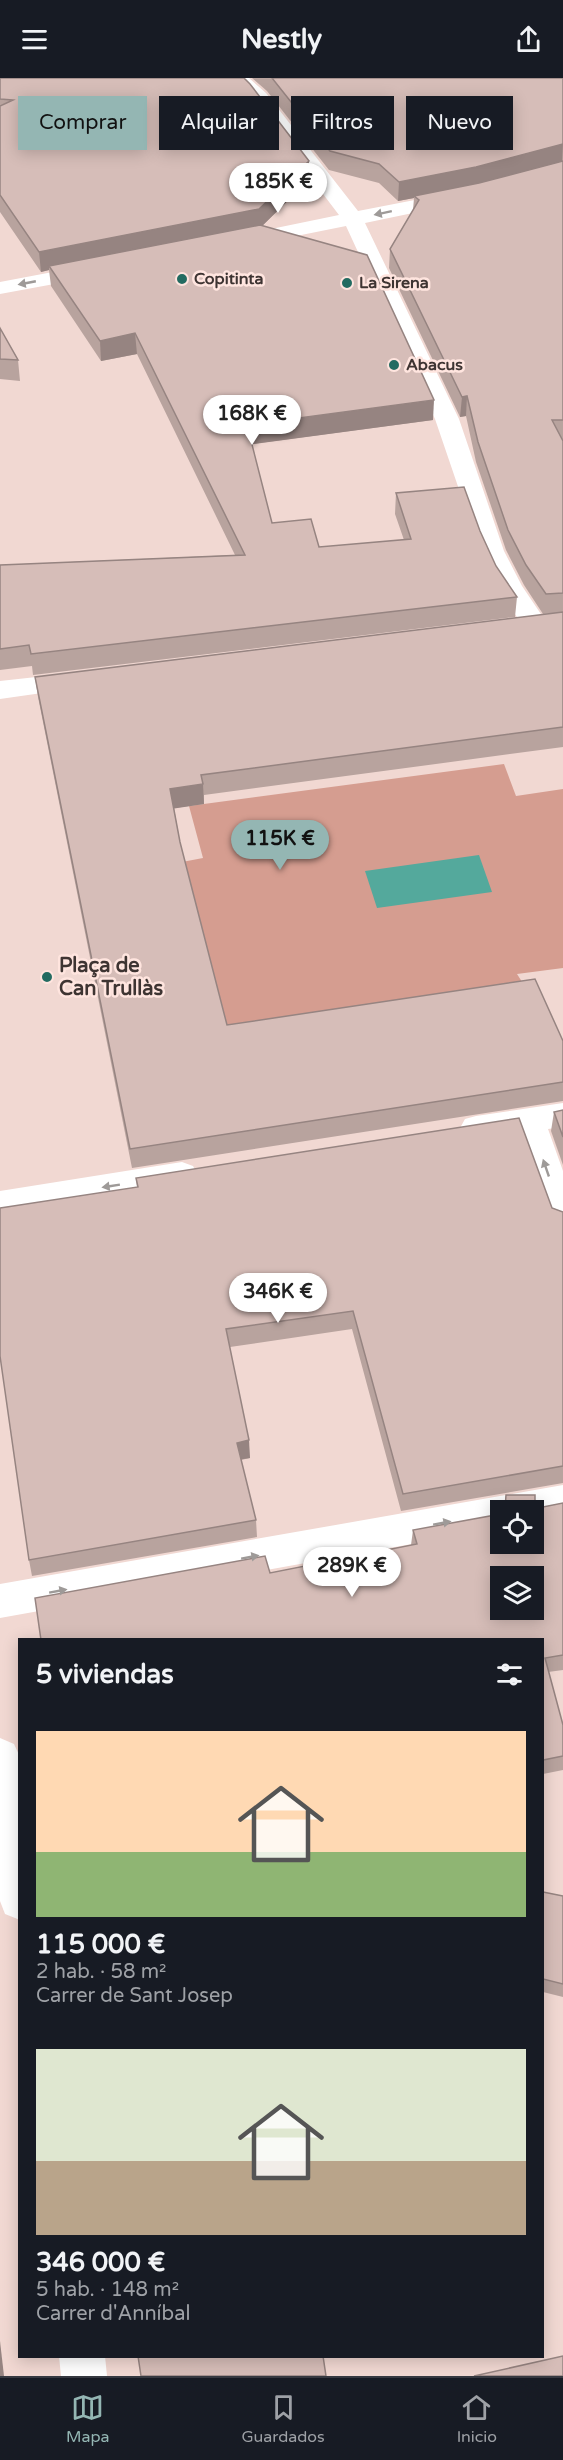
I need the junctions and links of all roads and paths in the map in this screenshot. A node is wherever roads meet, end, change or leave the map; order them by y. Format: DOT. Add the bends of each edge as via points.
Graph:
graph roads {
  1 [pos="238,78"];
  2 [pos="477,194"];
  3 [pos="353,219"];
  4 [pos="220,245"];
  5 [pos="116,266"];
  6 [pos="0,288"];
  7 [pos="432,328"];
  8 [pos="405,330"];
  9 [pos="563,622"];
  10 [pos="107,677"];
  11 [pos="0,690"];
  12 [pos="563,1115"];
  13 [pos="529,1119"];
  14 [pos="448,1132"];
  15 [pos="206,1171"];
  16 [pos="0,1204"];
  17 [pos="563,1217"];
  18 [pos="563,1501"];
  19 [pos="544,1504"];
  20 [pos="490,1514"];
  21 [pos="0,1601"];
  22 [pos="0,1756"];
  23 [pos="18,1886"];
  24 [pos="82,2358"];
  25 [pos="84,2376"];
  1 -- 3 [label="street" via="259,98"];
  2 -- 3 [label="street, one-way"];
  3 -- 4 [label="street"];
  3 -- 8 [label="street"];
  5 -- 6 [label="street, one-way"];
  7 -- 8 [label="street"];
  8 -- 9 [label="street" via="447,419 492,552 524,627"];
  10 -- 11 [label="street"];
  12 -- 13 [label="street"];
  13 -- 14 [label="street"];
  17 -- 13 [label="street, one-way"];
  15 -- 16 [label="street, one-way"];
  18 -- 19 [label="street"];
  21 -- 20 [label="street, one-way"];
  22 -- 23 [label="street"];
  24 -- 25 [label="street"];
}
